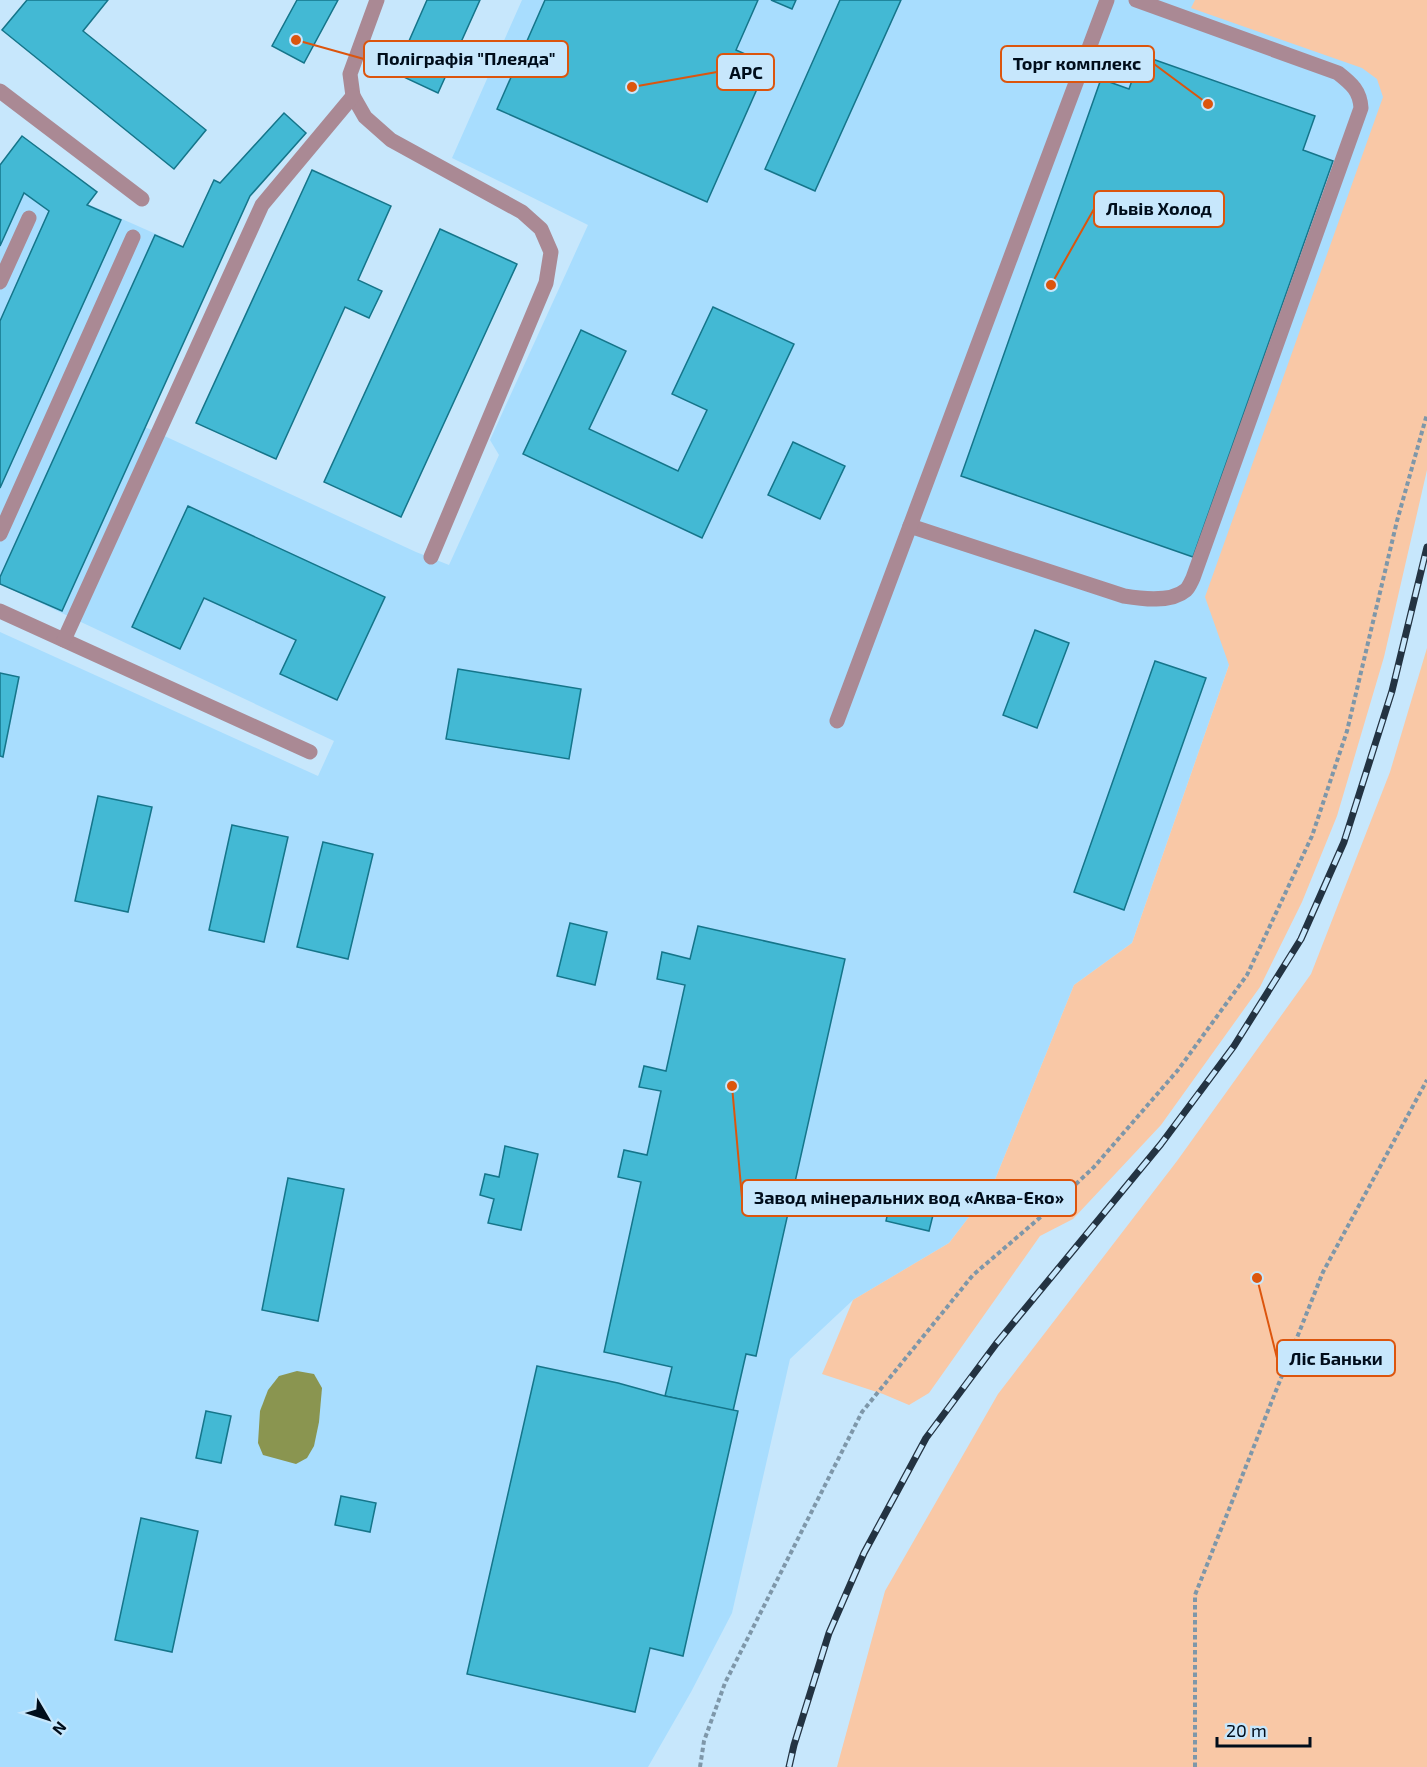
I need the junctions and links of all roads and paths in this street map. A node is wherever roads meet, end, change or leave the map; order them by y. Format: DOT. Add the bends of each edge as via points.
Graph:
graph roads {
  1 [pos="377,0"];
  2 [pos="1107,0"];
  3 [pos="1136,0"];
  4 [pos="0,91"];
  5 [pos="353,96"];
  6 [pos="142,199"];
  7 [pos="29,218"];
  8 [pos="133,237"];
  9 [pos="0,282"];
  10 [pos="1427,414"];
  11 [pos="910,526"];
  12 [pos="0,534"];
  13 [pos="430,557"];
  14 [pos="0,611"];
  15 [pos="63,640"];
  16 [pos="837,721"];
  17 [pos="310,752"];
  18 [pos="1427,1080"];
  19 [pos="700,1767"];
  20 [pos="1195,1767"];
  1 -- 5 [label="lane" via="350,74"];
  2 -- 11 [label="lane"];
  3 -- 11 [label="lane" via="1338,73 1360,95 1361,108 1193,578 1186,590 1175,596 1124,596"];
  4 -- 6 [label="lane"];
  5 -- 13 [label="lane" via="365,117 391,140 522,212 541,229 551,252 546,282"];
  5 -- 15 [label="lane" via="262,205"];
  7 -- 9 [label="lane"];
  8 -- 12 [label="lane"];
  10 -- 19 [label="path" via="1347,730 1312,836 1247,975 1178,1070 1094,1167 973,1275 862,1412 725,1683 704,1741"];
  11 -- 16 [label="lane"];
  14 -- 15 [label="lane"];
  15 -- 17 [label="lane"];
  18 -- 20 [label="path" via="1323,1272 1196,1595"];
}
